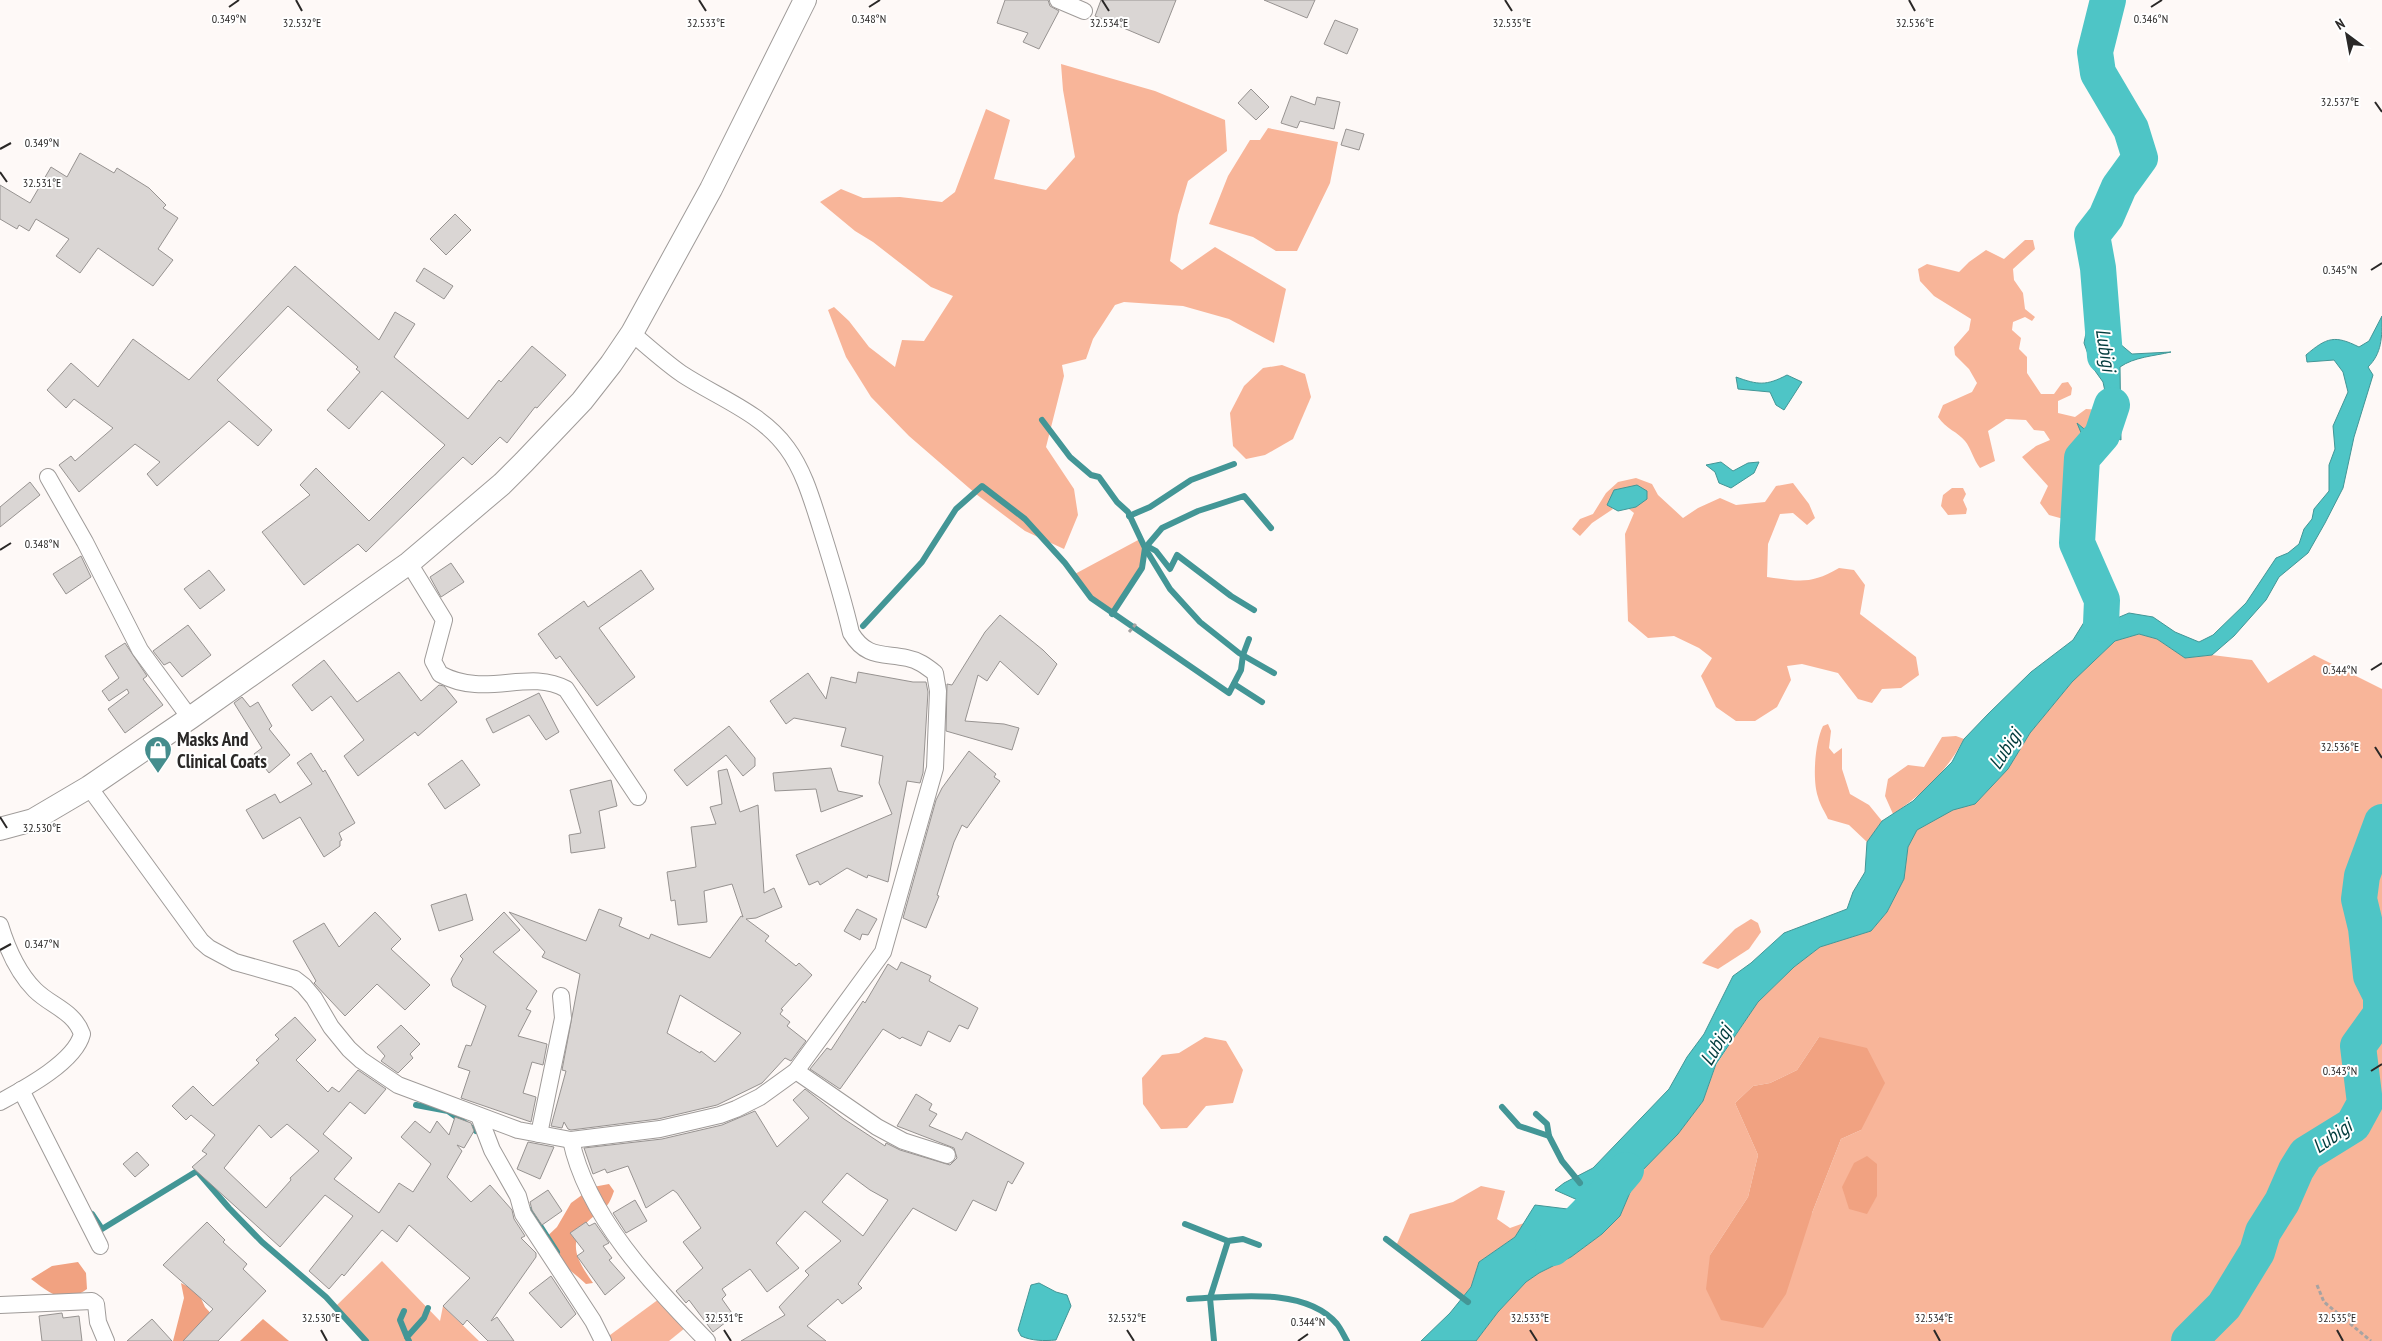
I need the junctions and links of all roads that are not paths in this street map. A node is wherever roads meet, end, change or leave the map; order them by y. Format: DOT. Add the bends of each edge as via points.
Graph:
graph roads {
  1 [pos="805,0"];
  2 [pos="1058,0"];
  3 [pos="1084,11"];
  4 [pos="632,334"];
  5 [pos="48,477"];
  6 [pos="409,563"];
  7 [pos="190,718"];
  8 [pos="89,787"];
  9 [pos="638,797"];
  10 [pos="0,829"];
  11 [pos="0,925"];
  12 [pos="561,996"];
  13 [pos="796,1071"];
  14 [pos="21,1090"];
  15 [pos="0,1102"];
  16 [pos="479,1116"];
  17 [pos="539,1134"];
  18 [pos="571,1140"];
  19 [pos="947,1155"];
  20 [pos="100,1246"];
  21 [pos="0,1306"];
  22 [pos="106,1341"];
  23 [pos="603,1341"];
  24 [pos="707,1341"];
  1 -- 4 [label="street" via="711,190"];
  2 -- 3 [label="street"];
  4 -- 6 [label="street" via="582,401 513,473"];
  4 -- 13 [label="street" via="682,374 746,412 786,447 801,471 812,500 851,634 857,644 878,654 908,658 935,672 938,690 935,768 883,952"];
  5 -- 7 [label="street" via="140,650"];
  6 -- 7 [label="street"];
  6 -- 9 [label="street" via="444,620 433,661 440,674 467,685 549,682 566,689"];
  7 -- 8 [label="street"];
  8 -- 10 [label="street" via="33,820"];
  8 -- 16 [label="street" via="209,948 235,962 295,980 314,998 335,1032 361,1060 398,1085"];
  11 -- 14 [label="street" via="24,978 75,1020 82,1034 72,1052"];
  12 -- 17 [label="street" via="563,1018"];
  13 -- 18 [label="street" via="760,1097 720,1115 639,1133"];
  13 -- 19 [label="street" via="877,1127 903,1141"];
  14 -- 15 [label="street"];
  14 -- 20 [label="street"];
  16 -- 17 [label="street"];
  16 -- 23 [label="street" via="492,1150 518,1196 523,1214"];
  17 -- 18 [label="street"];
  18 -- 24 [label="street" via="584,1183 607,1225 676,1309"];
  21 -- 22 [label="street" via="92,1302 96,1304 98,1322"];
}
